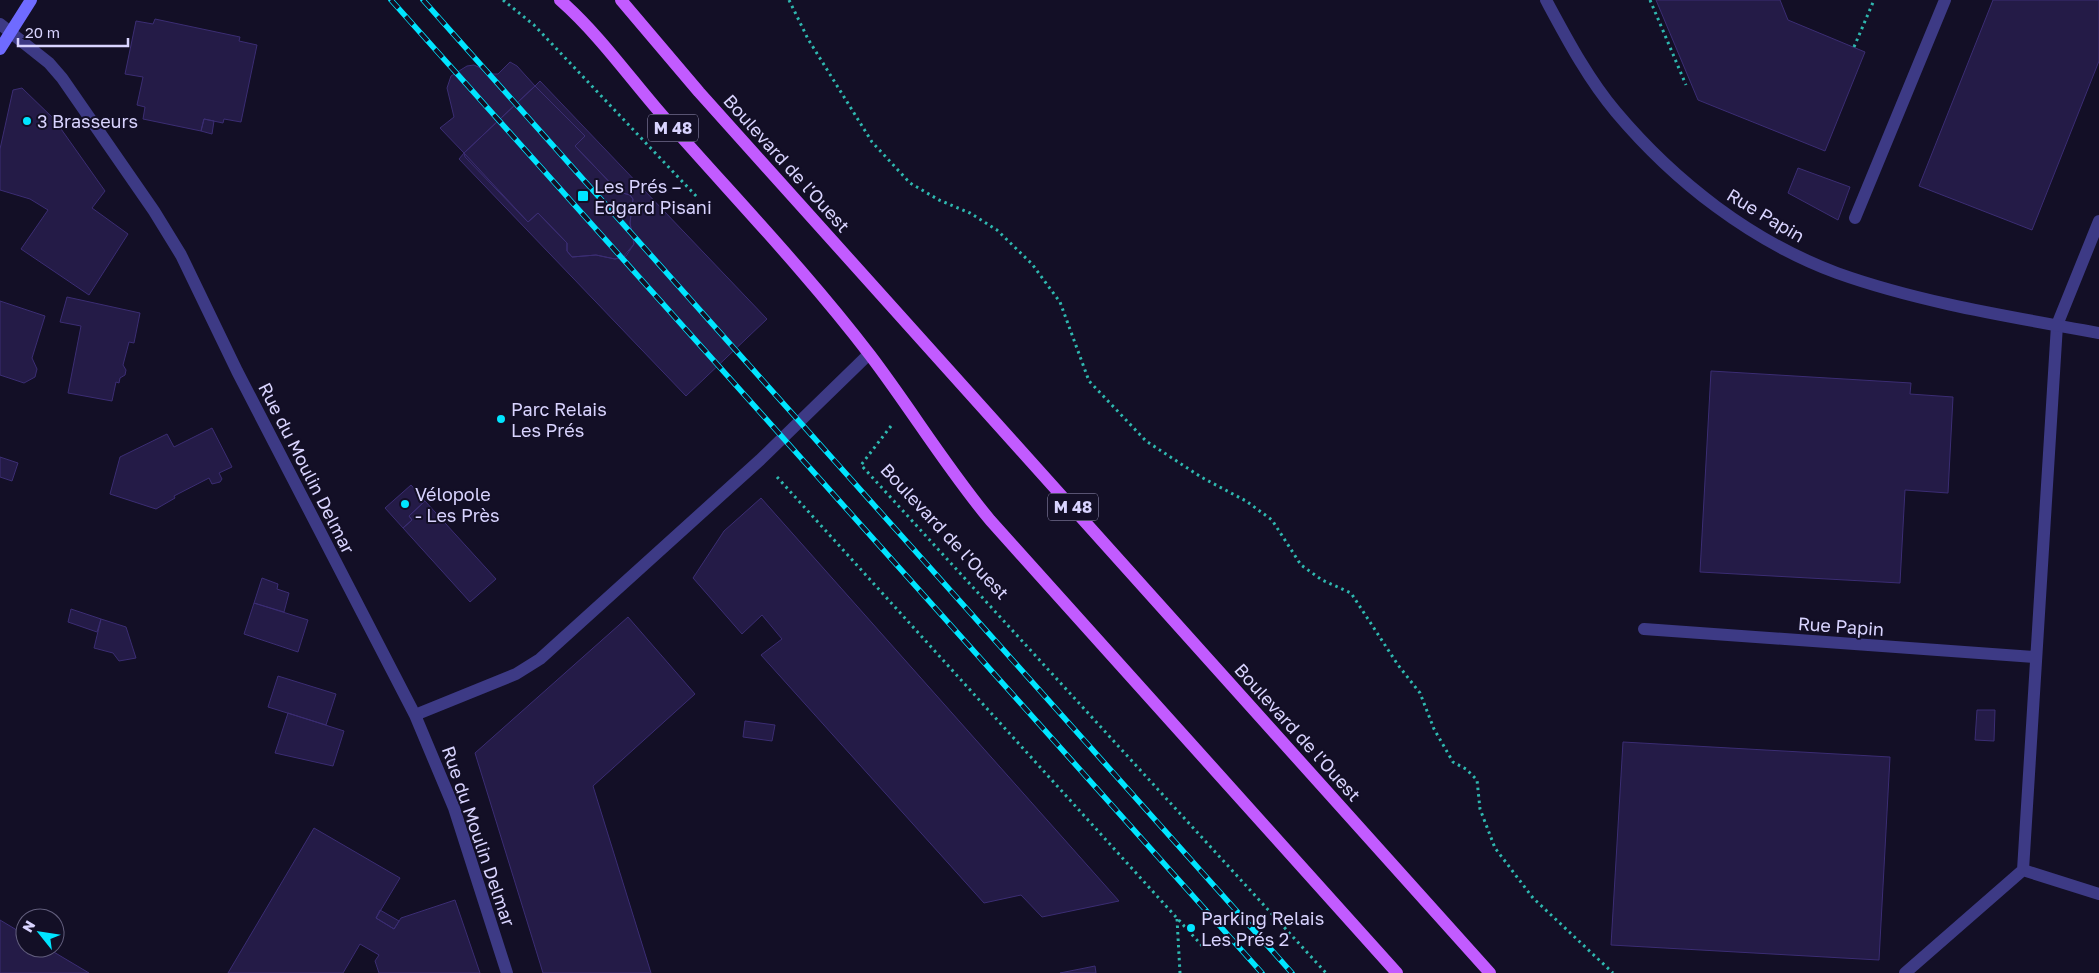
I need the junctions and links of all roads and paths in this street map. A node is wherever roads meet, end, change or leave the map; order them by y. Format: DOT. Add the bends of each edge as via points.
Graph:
graph roads {
  1 [pos="31,0"];
  2 [pos="503,0"];
  3 [pos="560,0"];
  4 [pos="621,0"];
  5 [pos="789,0"];
  6 [pos="1546,0"];
  7 [pos="1650,0"];
  8 [pos="1874,0"];
  9 [pos="1945,0"];
  10 [pos="4,28"];
  11 [pos="1854,47"];
  12 [pos="0,49"];
  13 [pos="1686,85"];
  14 [pos="698,198"];
  15 [pos="1855,218"];
  16 [pos="2099,221"];
  17 [pos="2057,325"];
  18 [pos="2099,333"];
  19 [pos="869,354"];
  20 [pos="886,418"];
  21 [pos="760,460"];
  22 [pos="1644,630"];
  23 [pos="2034,657"];
  24 [pos="415,715"];
  25 [pos="2023,870"];
  26 [pos="2099,894"];
  27 [pos="1177,918"];
  28 [pos="1204,949"];
  29 [pos="507,973"];
  30 [pos="1180,973"];
  31 [pos="1326,973"];
  32 [pos="1398,973"];
  33 [pos="1490,973"];
  34 [pos="1613,973"];
  35 [pos="1905,973"];
  1 -- 10 [label="street"];
  2 -- 14 [label="path" via="534,25"];
  3 -- 19 [label="main road, M 48" via="596,36"];
  4 -- 33 [label="main road, Boulevard de l'Ouest / M 48" via="699,92"];
  5 -- 34 [label="path" via="808,39 872,142 910,183 939,200 970,212 997,230 1032,264 1060,302 1089,381 1115,410 1146,441 1272,520 1302,565 1322,580 1351,593 1420,693 1434,729 1453,762 1477,780 1480,809 1495,848 1533,898"];
  6 -- 17 [label="street, Rue Papin" via="1615,112 1678,176 1750,230 1798,256 1880,286 1936,301"];
  7 -- 13 [label="path"];
  8 -- 11 [label="path"];
  9 -- 15 [label="street"];
  10 -- 12 [label="street"];
  10 -- 24 [label="street, Rue du Moulin Delmar" via="49,63 62,78 170,236"];
  16 -- 17 [label="street"];
  17 -- 18 [label="street, Rue Papin"];
  17 -- 23 [label="street"];
  19 -- 21 [label="street"];
  19 -- 32 [label="main road, M 48" via="984,513"];
  20 -- 31 [label="path, Boulevard de l'Ouest" via="892,425 861,465"];
  21 -- 24 [label="street" via="540,658 516,674"];
  21 -- 27 [label="path"];
  22 -- 23 [label="street, Rue Papin"];
  23 -- 25 [label="street"];
  24 -- 29 [label="street, Rue du Moulin Delmar" via="441,773"];
  25 -- 26 [label="street"];
  25 -- 35 [label="street"];
  27 -- 28 [label="path"];
  27 -- 30 [label="path"];
}
